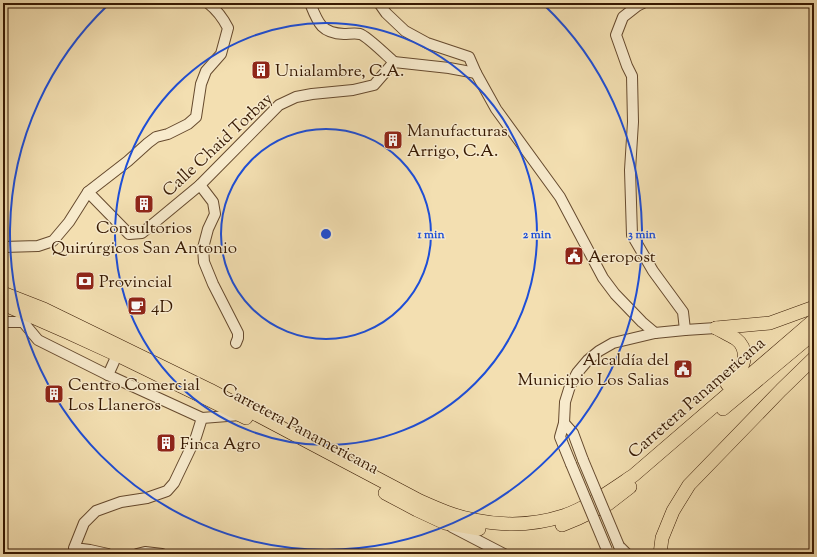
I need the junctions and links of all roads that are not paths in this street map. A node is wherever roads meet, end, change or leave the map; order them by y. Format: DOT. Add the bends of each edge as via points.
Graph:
graph roads {
  1 [pos="208,3"];
  2 [pos="310,3"];
  3 [pos="379,3"];
  4 [pos="643,3"];
  5 [pos="394,62"];
  6 [pos="476,73"];
  7 [pos="200,185"];
  8 [pos="88,192"];
  9 [pos="3,247"];
  10 [pos="3,293"];
  11 [pos="3,304"];
  12 [pos="814,307"];
  13 [pos="27,319"];
  14 [pos="814,320"];
  15 [pos="3,322"];
  16 [pos="716,328"];
  17 [pos="685,330"];
  18 [pos="655,333"];
  19 [pos="814,333"];
  20 [pos="236,343"];
  21 [pos="117,355"];
  22 [pos="814,358"];
  23 [pos="108,375"];
  24 [pos="240,415"];
  25 [pos="702,415"];
  26 [pos="202,418"];
  27 [pos="564,423"];
  28 [pos="445,523"];
  29 [pos="73,551"];
  30 [pos="608,552"];
  31 [pos="108,554"];
  32 [pos="138,554"];
  33 [pos="162,554"];
  34 [pos="504,554"];
  35 [pos="627,554"];
  36 [pos="660,554"];
  1 -- 8 [label="street" via="217,10 228,28 221,54 206,71 201,84 196,117 168,134 156,137"];
  2 -- 5 [label="street" via="317,20 324,28 333,33 360,34"];
  3 -- 6 [label="street" via="405,31 426,43 469,58"];
  4 -- 17 [label="street" via="623,17 616,35 632,76 632,235 652,271 683,312"];
  5 -- 6 [label="street"];
  5 -- 7 [label="street, Calle Chaid Torbay" via="374,85 296,97 279,105"];
  6 -- 18 [label="street" via="496,109 560,198 603,278 615,294"];
  7 -- 8 [label="street, Calle Chaid Torbay" via="142,233 129,234"];
  7 -- 20 [label="street" via="213,202 215,214 203,248 204,262 238,333"];
  8 -- 9 [label="street" via="70,222 54,241 38,246"];
  10 -- 25 [label="main road, Carretera Panamericana" via="44,309 210,390 420,501 445,512 474,520 522,524 563,516 606,494 634,475"];
  11 -- 13 [label="main road, Carretera Panamericana"];
  12 -- 16 [label="main road" via="770,323"];
  13 -- 15 [label="street"];
  13 -- 21 [label="main road, Carretera Panamericana"];
  13 -- 23 [label="street" via="38,340"];
  14 -- 25 [label="main road, Carretera Panamericana"];
  16 -- 17 [label="street"];
  16 -- 25 [label="main road" via="737,339 745,352 744,362 738,374 718,392"];
  17 -- 18 [label="street"];
  18 -- 27 [label="street" via="613,343 588,360 570,386 565,402"];
  19 -- 28 [label="main road, Carretera Panamericana" via="608,504 564,524 536,531 497,531"];
  21 -- 23 [label="street"];
  21 -- 24 [label="main road, Carretera Panamericana"];
  22 -- 36 [label="main road" via="689,485 673,511 662,538"];
  23 -- 26 [label="street"];
  24 -- 26 [label="street"];
  24 -- 28 [label="main road, Carretera Panamericana" via="416,510"];
  26 -- 29 [label="street" via="181,470 167,491 96,511 84,523"];
  27 -- 30 [label="street, bridge" via="560,437"];
  27 -- 35 [label="street, bridge" via="573,433 619,546"];
  28 -- 34 [label="street"];
  29 -- 31 [label="street" via="90,550"];
  32 -- 33 [label="street"];
}
